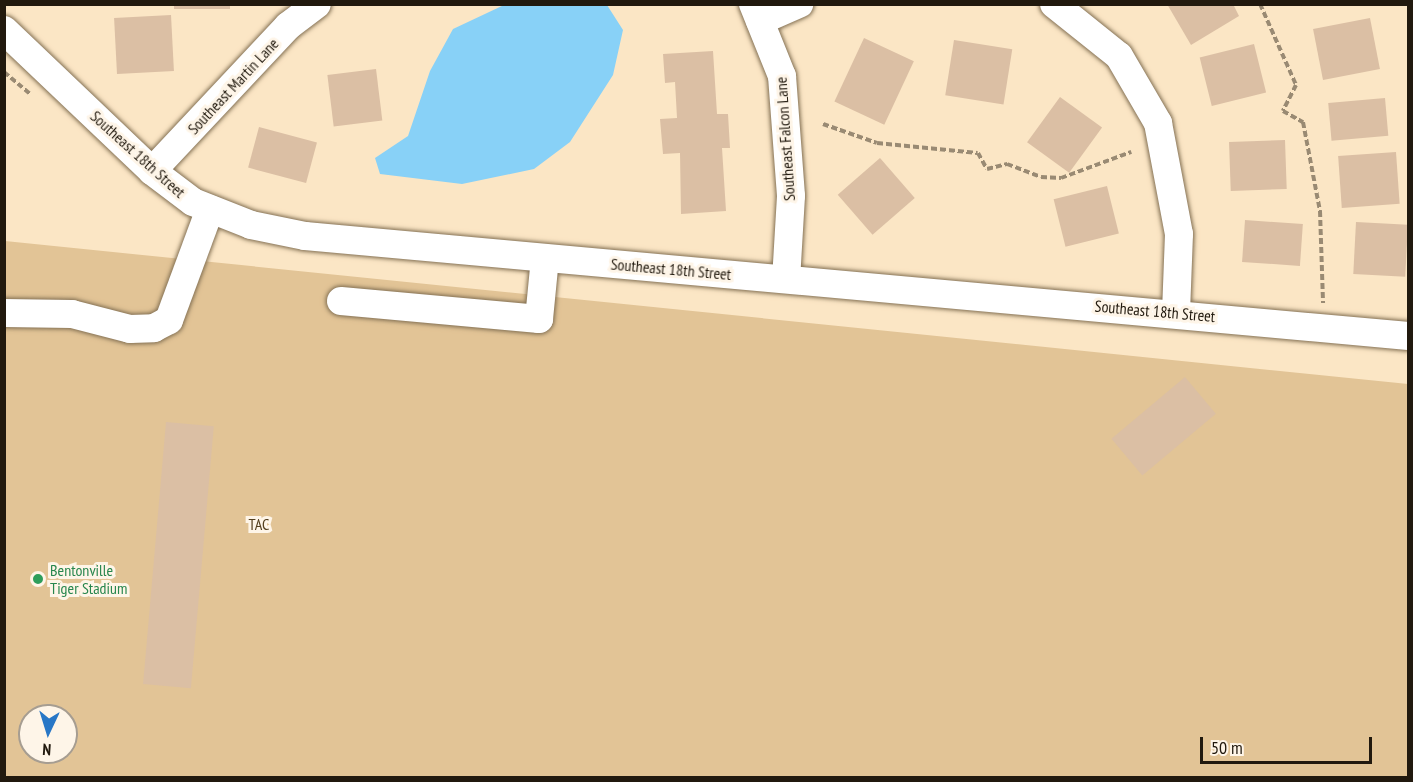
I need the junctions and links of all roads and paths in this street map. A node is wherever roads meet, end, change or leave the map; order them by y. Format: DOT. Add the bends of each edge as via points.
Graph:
graph roads {
  1 [pos="317,4"];
  2 [pos="799,4"];
  3 [pos="1054,4"];
  4 [pos="1260,4"];
  5 [pos="757,13"];
  6 [pos="4,30"];
  7 [pos="823,124"];
  8 [pos="1131,152"];
  9 [pos="152,171"];
  10 [pos="210,209"];
  11 [pos="545,258"];
  12 [pos="786,279"];
  13 [pos="341,302"];
  14 [pos="1323,304"];
  15 [pos="1176,313"];
  16 [pos="4,314"];
  17 [pos="1408,336"];
  1 -- 9 [label="street, Southeast Martin Lane" via="288,26"];
  2 -- 5 [label="street"];
  3 -- 15 [label="street" via="1119,56 1158,123 1179,234"];
  4 -- 14 [label="path" via="1296,85 1283,111 1303,122 1320,211"];
  5 -- 12 [label="street, Southeast Falcon Lane" via="782,76 790,196"];
  6 -- 9 [label="street, Southeast 18th Street"];
  7 -- 8 [label="path" via="878,143 978,153 987,169 1007,164 1041,177 1061,178"];
  9 -- 10 [label="street, Southeast 18th Street"];
  10 -- 11 [label="street, Southeast 18th Street" via="305,236"];
  10 -- 16 [label="street" via="169,320 154,328 130,329 72,314"];
  11 -- 12 [label="street, Southeast 18th Street"];
  11 -- 13 [label="street" via="539,319"];
  12 -- 15 [label="street, Southeast 18th Street"];
  15 -- 17 [label="street, Southeast 18th Street"];
}
